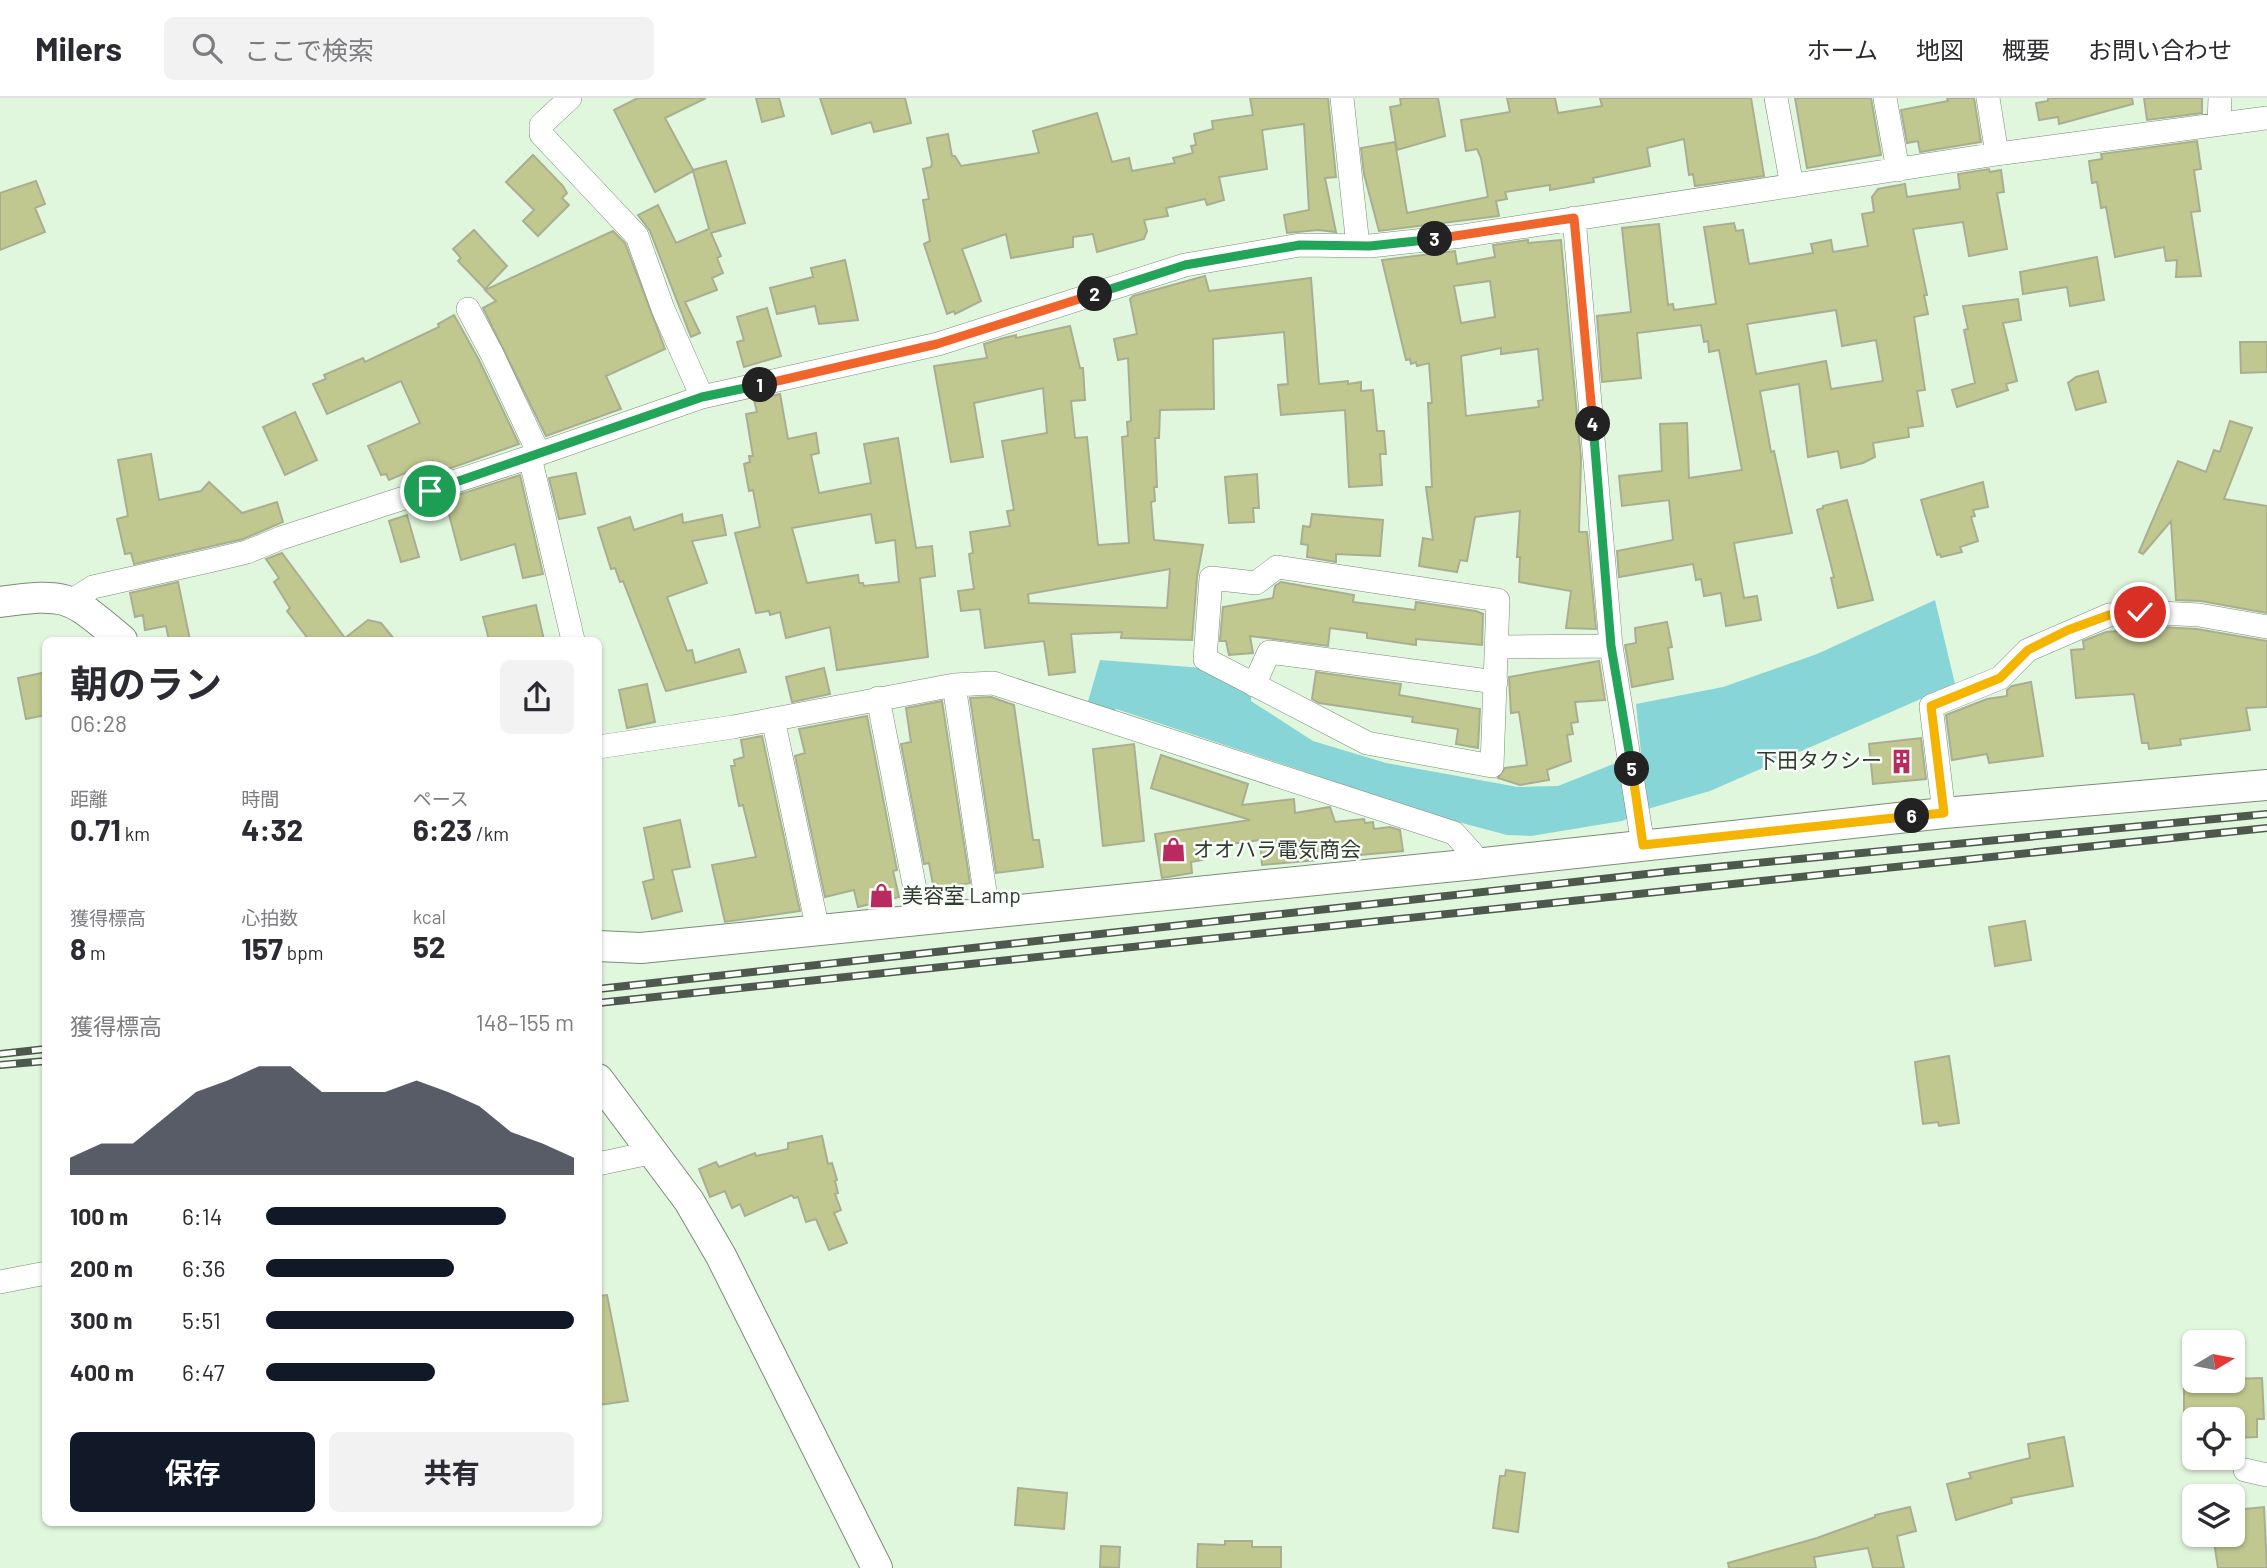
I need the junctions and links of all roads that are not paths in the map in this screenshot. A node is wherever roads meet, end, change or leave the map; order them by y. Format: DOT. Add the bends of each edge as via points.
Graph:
graph roads {
  1 [pos="570,98"];
  2 [pos="1342,98"];
  3 [pos="1776,98"];
  4 [pos="1885,98"];
  5 [pos="1988,98"];
  6 [pos="2220,98"];
  7 [pos="2267,118"];
  8 [pos="2219,124"];
  9 [pos="1997,155"];
  10 [pos="1898,170"];
  11 [pos="1792,186"];
  12 [pos="1574,218"];
  13 [pos="1358,246"];
  14 [pos="468,309"];
  15 [pos="702,397"];
  16 [pos="534,456"];
  17 [pos="71,601"];
  18 [pos="0,602"];
  19 [pos="2267,627"];
  20 [pos="118,637"];
  21 [pos="572,637"];
  22 [pos="1611,646"];
  23 [pos="1498,647"];
  24 [pos="1496,682"];
  25 [pos="954,685"];
  26 [pos="1254,685"];
  27 [pos="878,698"];
  28 [pos="773,719"];
  29 [pos="602,746"];
  30 [pos="2267,785"];
  31 [pos="1944,813"];
  32 [pos="1643,845"];
  33 [pos="1475,864"];
  34 [pos="988,912"];
  35 [pos="921,920"];
  36 [pos="818,930"];
  37 [pos="602,946"];
  38 [pos="641,948"];
  39 [pos="602,961"];
  40 [pos="602,1084"];
  41 [pos="654,1152"];
  42 [pos="602,1163"];
  43 [pos="42,1274"];
  44 [pos="0,1282"];
  45 [pos="877,1568"];
  1 -- 15 [label="street" via="541,125 541,134 637,236"];
  2 -- 13 [label="street"];
  3 -- 11 [label="street"];
  4 -- 10 [label="street"];
  5 -- 9 [label="street"];
  6 -- 8 [label="street"];
  7 -- 8 [label="street"];
  8 -- 9 [label="street"];
  9 -- 10 [label="street"];
  10 -- 11 [label="street"];
  11 -- 12 [label="street"];
  12 -- 13 [label="street"];
  12 -- 22 [label="street"];
  13 -- 15 [label="street" via="1300,245 1185,265 937,344"];
  14 -- 16 [label="street"];
  15 -- 16 [label="street"];
  16 -- 17 [label="street" via="247,552 93,587"];
  16 -- 21 [label="street"];
  17 -- 18 [label="street" via="49,597"];
  17 -- 20 [label="street"];
  19 -- 31 [label="street" via="2199,615 2109,615 2028,650 2000,678 1931,706"];
  22 -- 23 [label="street"];
  22 -- 32 [label="street"];
  23 -- 24 [label="street"];
  23 -- 26 [label="street" via="1498,600 1277,567 1256,583 1211,578 1205,659"];
  24 -- 26 [label="street" via="1269,652"];
  24 -- 26 [label="street" via="1492,766 1367,743"];
  25 -- 27 [label="street"];
  25 -- 33 [label="street" via="993,683 1454,833 1472,853"];
  25 -- 34 [label="street"];
  27 -- 28 [label="street"];
  27 -- 35 [label="street"];
  28 -- 29 [label="street"];
  28 -- 36 [label="street"];
  30 -- 31 [label="street"];
  31 -- 32 [label="street"];
  32 -- 33 [label="street"];
  33 -- 34 [label="street"];
  34 -- 35 [label="street"];
  35 -- 36 [label="street"];
  36 -- 38 [label="street"];
  37 -- 38 [label="street"];
  38 -- 39 [label="street"];
  40 -- 41 [label="street"];
  41 -- 42 [label="street"];
  41 -- 45 [label="street" via="721,1256"];
  43 -- 44 [label="street"];
}
